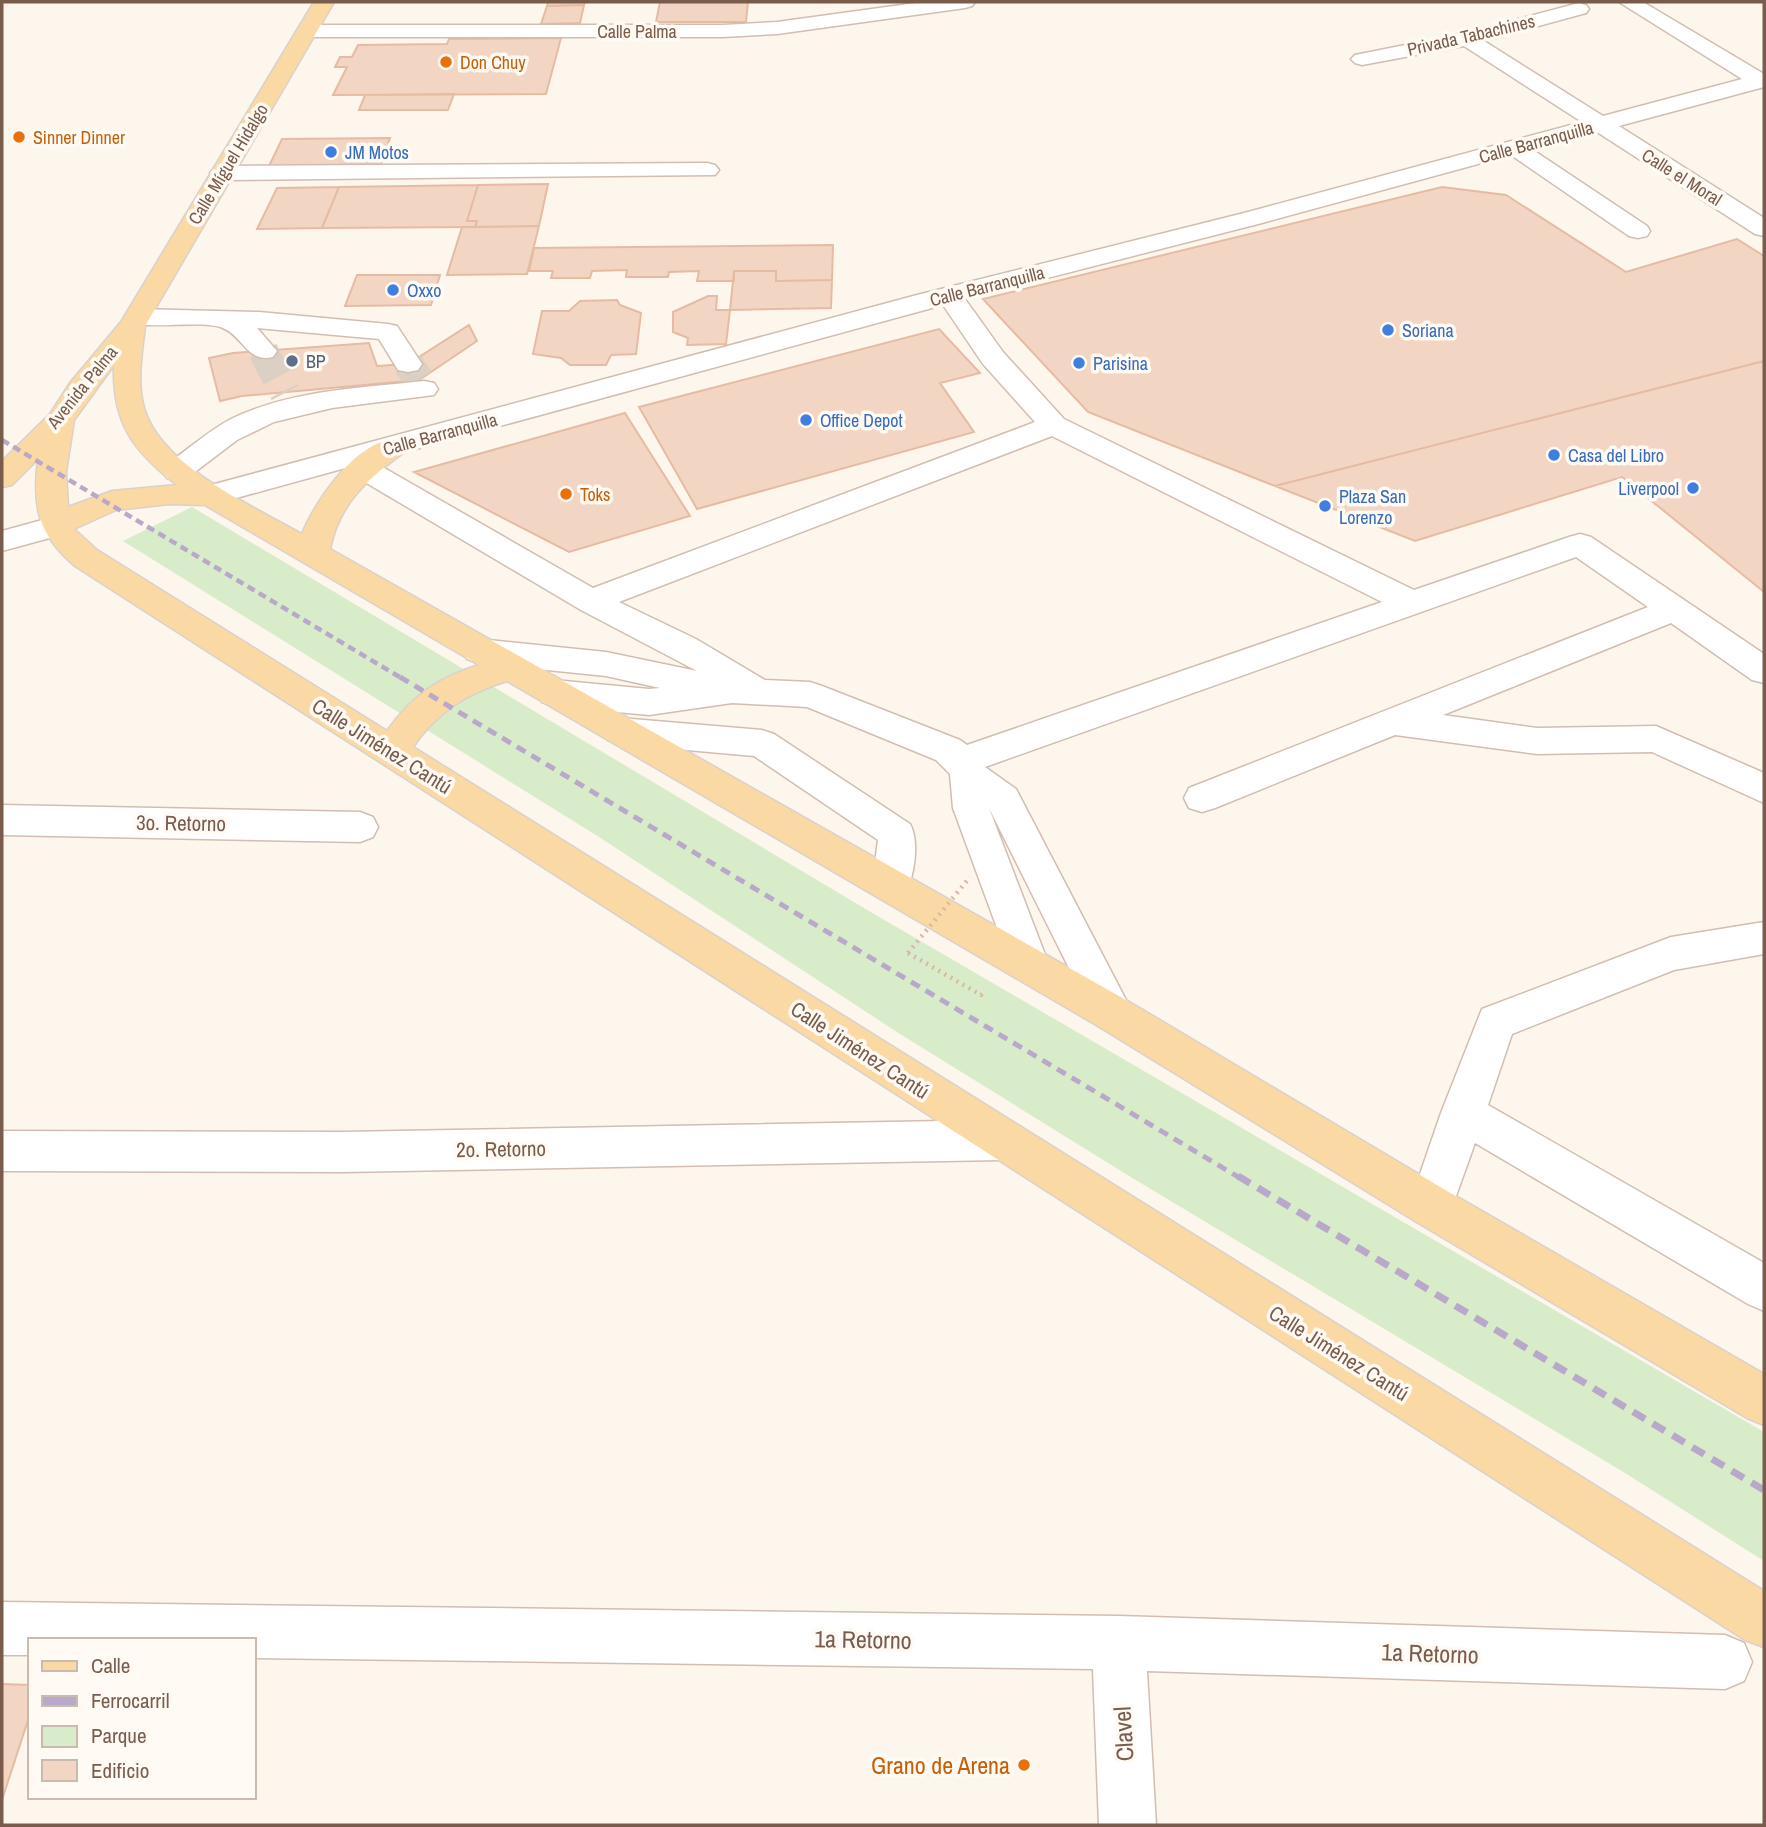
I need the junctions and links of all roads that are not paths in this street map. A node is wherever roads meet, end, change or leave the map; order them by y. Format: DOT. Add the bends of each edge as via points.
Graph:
graph roads {
  1 [pos="324,2"];
  2 [pos="965,2"];
  3 [pos="1629,2"];
  4 [pos="1579,9"];
  5 [pos="415,11"];
  6 [pos="307,31"];
  7 [pos="337,31"];
  8 [pos="1467,39"];
  9 [pos="1362,59"];
  10 [pos="1757,87"];
  11 [pos="1600,125"];
  12 [pos="1515,148"];
  13 [pos="707,170"];
  14 [pos="222,173"];
  15 [pos="1764,229"];
  16 [pos="1638,231"];
  17 [pos="938,298"];
  18 [pos="225,318"];
  19 [pos="135,322"];
  20 [pos="263,351"];
  21 [pos="417,378"];
  22 [pos="60,420"];
  23 [pos="1054,425"];
  24 [pos="449,432"];
  25 [pos="393,447"];
  26 [pos="363,468"];
  27 [pos="177,471"];
  28 [pos="2,478"];
  29 [pos="211,495"];
  30 [pos="57,526"];
  31 [pos="2,541"];
  32 [pos="313,554"];
  33 [pos="592,602"];
  34 [pos="1412,603"];
  35 [pos="1675,610"];
  36 [pos="494,659"];
  37 [pos="1764,671"];
  38 [pos="745,690"];
  39 [pos="554,693"];
  40 [pos="1392,722"];
  41 [pos="620,731"];
  42 [pos="392,751"];
  43 [pos="965,768"];
  44 [pos="1764,789"];
  45 [pos="1202,798"];
  46 [pos="2,820"];
  47 [pos="360,827"];
  48 [pos="891,886"];
  49 [pos="1764,938"];
  50 [pos="1029,965"];
  51 [pos="1112,1013"];
  52 [pos="1462,1113"];
  53 [pos="1001,1140"];
  54 [pos="2,1151"];
  55 [pos="1431,1206"];
  56 [pos="1764,1288"];
  57 [pos="1764,1401"];
  58 [pos="1764,1621"];
  59 [pos="2,1628"];
  60 [pos="1119,1643"];
  61 [pos="1725,1662"];
  62 [pos="1127,1825"];
  1 -- 6 [label="main road, Calle Míguel Hidalgo"];
  2 -- 7 [label="street, Calle Palma" via="750,30"];
  3 -- 10 [label="street"];
  4 -- 8 [label="street, Privada Tabachines"];
  5 -- 7 [label="street" via="361,14 347,18"];
  6 -- 7 [label="street, Calle Palma"];
  6 -- 14 [label="main road, Calle Míguel Hidalgo"];
  8 -- 9 [label="street, Privada Tabachines"];
  8 -- 11 [label="street, Calle el Moral"];
  10 -- 11 [label="street, Calle Barranquilla"];
  11 -- 12 [label="street, Calle Barranquilla"];
  11 -- 15 [label="street, Calle el Moral"];
  12 -- 16 [label="street"];
  12 -- 17 [label="street, Calle Barranquilla"];
  13 -- 14 [label="street"];
  14 -- 19 [label="main road, Calle Míguel Hidalgo"];
  17 -- 23 [label="street" via="938,321 993,358"];
  17 -- 24 [label="street, Calle Barranquilla"];
  18 -- 19 [label="street"];
  18 -- 20 [label="street" via="245,330"];
  18 -- 21 [label="street" via="388,332"];
  19 -- 22 [label="main road, Avenida Palma"];
  19 -- 27 [label="main road" via="126,402 153,452"];
  21 -- 24 [label="street"];
  21 -- 27 [label="street" via="337,399 287,401 242,424"];
  22 -- 28 [label="main road, Avenida Palma"];
  22 -- 30 [label="main road" via="49,468"];
  23 -- 33 [label="street"];
  23 -- 34 [label="street"];
  24 -- 25 [label="street, Calle Barranquilla"];
  25 -- 26 [label="main road"];
  25 -- 29 [label="street, Calle Barranquilla"];
  26 -- 32 [label="main road" via="325,513"];
  26 -- 33 [label="street"];
  27 -- 29 [label="main road"];
  29 -- 30 [label="main road" via="123,497 89,508"];
  29 -- 32 [label="main road"];
  30 -- 31 [label="street"];
  30 -- 42 [label="main road, Calle Jiménez Cantú" via="86,558"];
  32 -- 36 [label="main road"];
  33 -- 38 [label="street" via="684,646"];
  34 -- 35 [label="street" via="1580,544"];
  34 -- 43 [label="street"];
  35 -- 37 [label="street"];
  35 -- 40 [label="street"];
  36 -- 38 [label="street" via="606,664"];
  36 -- 39 [label="main road"];
  36 -- 42 [label="main road" via="470,681 435,698 414,718"];
  38 -- 39 [label="street" via="649,702"];
  38 -- 43 [label="street" via="810,695 948,750"];
  39 -- 41 [label="main road"];
  40 -- 44 [label="street" via="1536,741 1656,738"];
  40 -- 45 [label="street"];
  41 -- 48 [label="main road"];
  41 -- 48 [label="street" via="762,743 897,834"];
  42 -- 53 [label="main road, Calle Jiménez Cantú"];
  43 -- 50 [label="street" via="971,808"];
  43 -- 51 [label="street" via="1003,799"];
  46 -- 47 [label="street, 3o. Retorno"];
  48 -- 50 [label="main road"];
  49 -- 52 [label="street" via="1671,954 1496,1022"];
  50 -- 51 [label="main road"];
  51 -- 55 [label="main road"];
  52 -- 55 [label="street"];
  52 -- 56 [label="street"];
  53 -- 54 [label="street, 2o. Retorno" via="290,1152"];
  53 -- 58 [label="main road, Calle Jiménez Cantú"];
  55 -- 57 [label="main road"];
  59 -- 60 [label="street, 1a Retorno"];
  60 -- 61 [label="street, 1a Retorno"];
  60 -- 62 [label="street, Clavel"];
}
